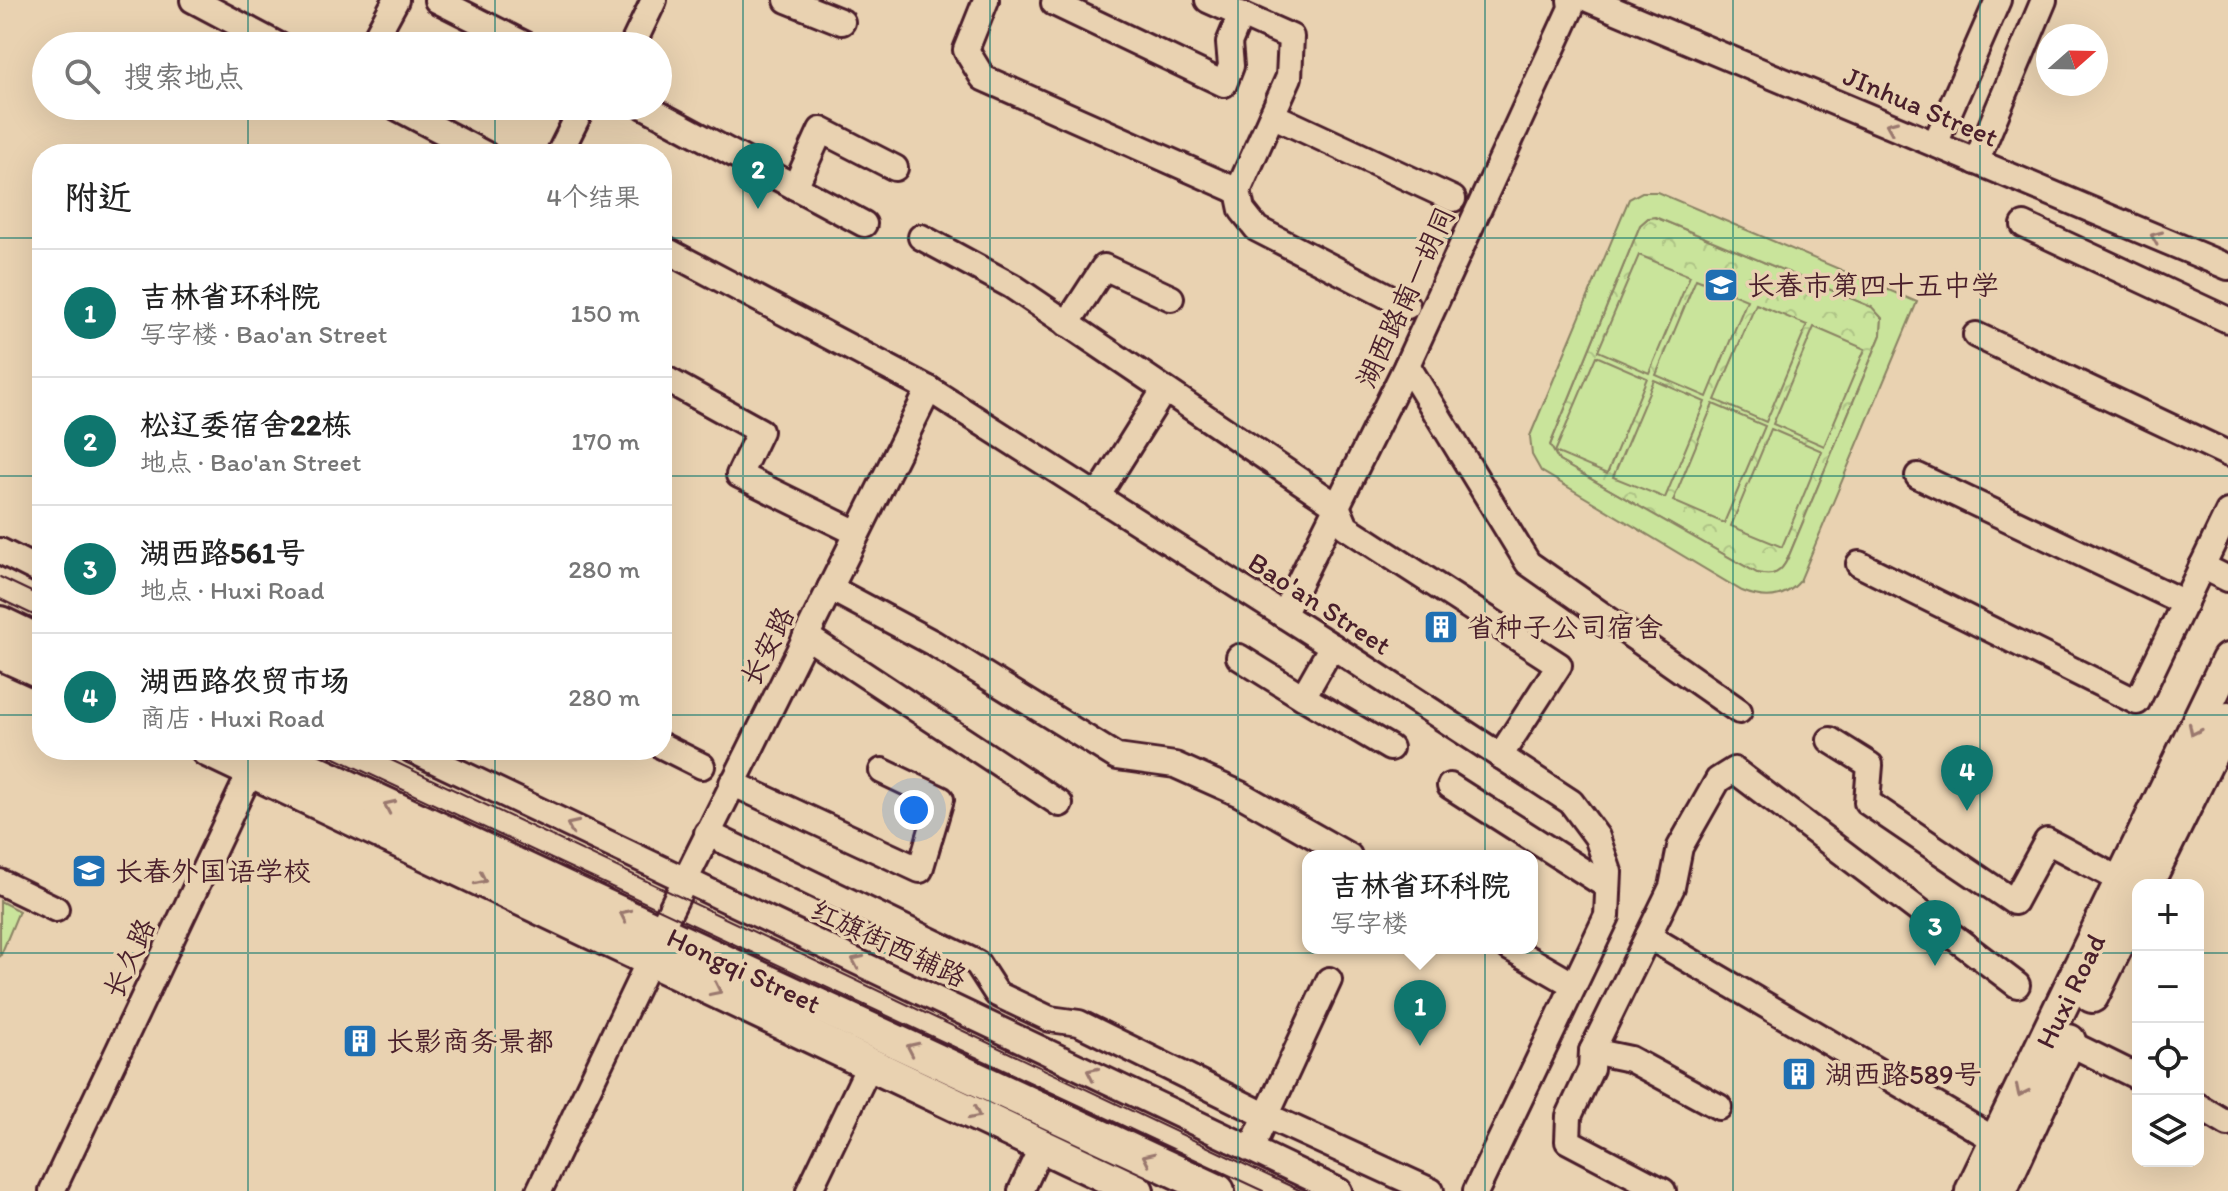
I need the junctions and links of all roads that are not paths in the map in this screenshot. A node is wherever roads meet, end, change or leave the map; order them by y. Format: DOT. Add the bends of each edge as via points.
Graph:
graph roads {
  1 [pos="396,0"];
  2 [pos="437,0"];
  3 [pos="654,0"];
  4 [pos="787,0"];
  5 [pos="986,0"];
  6 [pos="1056,0"];
  7 [pos="1208,0"];
  8 [pos="1570,0"];
  9 [pos="1590,0"];
  10 [pos="1998,0"];
  11 [pos="2044,0"];
  12 [pos="203,2"];
  13 [pos="1241,14"];
  14 [pos="842,22"];
  15 [pos="256,32"];
  16 [pos="379,32"];
  17 [pos="500,32"];
  18 [pos="639,32"];
  19 [pos="1272,115"];
  20 [pos="421,120"];
  21 [pos="576,120"];
  22 [pos="670,120"];
  23 [pos="466,144"];
  24 [pos="564,144"];
  25 [pos="1935,144"];
  26 [pos="1976,162"];
  27 [pos="895,168"];
  28 [pos="795,187"];
  29 [pos="1238,191"];
  30 [pos="1453,199"];
  31 [pos="864,224"];
  32 [pos="2024,225"];
  33 [pos="921,237"];
  34 [pos="672,253"];
  35 [pos="2228,267"];
  36 [pos="1171,298"];
  37 [pos="1407,306"];
  38 [pos="2228,320"];
  39 [pos="1067,324"];
  40 [pos="1976,335"];
  41 [pos="1407,365"];
  42 [pos="672,383"];
  43 [pos="929,389"];
  44 [pos="1164,390"];
  45 [pos="2228,454"];
  46 [pos="1918,476"];
  47 [pos="1097,497"];
  48 [pos="1337,506"];
  49 [pos="2228,512"];
  50 [pos="857,533"];
  51 [pos="0,551"];
  52 [pos="1859,564"];
  53 [pos="2202,566"];
  54 [pos="32,567"];
  55 [pos="2228,579"];
  56 [pos="830,588"];
  57 [pos="2185,603"];
  58 [pos="1283,615"];
  59 [pos="0,623"];
  60 [pos="806,636"];
  61 [pos="32,638"];
  62 [pos="1332,646"];
  63 [pos="0,653"];
  64 [pos="1239,657"];
  65 [pos="2228,660"];
  66 [pos="32,667"];
  67 [pos="1303,697"];
  68 [pos="1739,711"];
  69 [pos="2228,719"];
  70 [pos="1830,740"];
  71 [pos="1390,748"];
  72 [pos="672,751"];
  73 [pos="1500,756"];
  74 [pos="259,760"];
  75 [pos="266,760"];
  76 [pos="433,760"];
  77 [pos="702,766"];
  78 [pos="882,771"];
  79 [pos="732,783"];
  80 [pos="1450,786"];
  81 [pos="1060,804"];
  82 [pos="707,833"];
  83 [pos="1338,850"];
  84 [pos="684,879"];
  85 [pos="2140,879"];
  86 [pos="2141,879"];
  87 [pos="0,882"];
  88 [pos="1608,887"];
  89 [pos="2132,887"];
  90 [pos="2132,896"];
  91 [pos="2132,898"];
  92 [pos="56,909"];
  93 [pos="1648,936"];
  94 [pos="655,945"];
  95 [pos="1520,954"];
  96 [pos="1329,980"];
  97 [pos="1574,985"];
  98 [pos="2017,985"];
  99 [pos="2069,1043"];
  100 [pos="1592,1051"];
  101 [pos="870,1064"];
  102 [pos="2132,1074"];
  103 [pos="1719,1107"];
  104 [pos="2204,1110"];
  105 [pos="1267,1116"];
  106 [pos="2228,1124"];
  107 [pos="1997,1141"];
  108 [pos="1042,1146"];
  109 [pos="1251,1149"];
  110 [pos="56,1190"];
  111 [pos="539,1191"];
  112 [pos="809,1191"];
  113 [pos="1021,1191"];
  114 [pos="1137,1191"];
  115 [pos="1218,1191"];
  116 [pos="1339,1191"];
  117 [pos="1431,1191"];
  118 [pos="1476,1191"];
  119 [pos="1663,1191"];
  120 [pos="1972,1191"];
  121 [pos="2000,1191"];
  1 -- 16 [label="street"];
  2 -- 17 [label="street"];
  3 -- 18 [label="street"];
  4 -- 14 [label="street"];
  5 -- 29 [label="street" via="966,50 983,78"];
  6 -- 13 [label="street" via="1224,84 1231,66 1229,43"];
  7 -- 13 [label="street"];
  8 -- 41 [label="street, 湖西路南一胡同" via="1571,8"];
  25 -- 9 [label="street, JInhua Street, one-way"];
  10 -- 25 [label="street"];
  11 -- 26 [label="street"];
  12 -- 15 [label="street"];
  13 -- 19 [label="street" via="1291,37 1289,77"];
  19 -- 29 [label="street"];
  19 -- 30 [label="street"];
  20 -- 23 [label="street"];
  21 -- 24 [label="street"];
  22 -- 28 [label="street"];
  25 -- 26 [label="street, JInhua Street"];
  35 -- 26 [label="street, JInhua Street, one-way"];
  27 -- 28 [label="street" via="821,130"];
  28 -- 31 [label="street"];
  29 -- 37 [label="street" via="1242,210 1257,229"];
  32 -- 38 [label="street"];
  33 -- 39 [label="street" via="1012,286"];
  34 -- 43 [label="street, Bao'an Street"];
  36 -- 39 [label="street" via="1104,267"];
  39 -- 44 [label="street"];
  40 -- 45 [label="street"];
  41 -- 48 [label="street, 湖西路南一胡同"];
  41 -- 68 [label="street" via="1528,563"];
  42 -- 50 [label="street" via="760,431 739,475"];
  43 -- 47 [label="street, Bao'an Street"];
  43 -- 50 [label="street, 长安路"];
  44 -- 47 [label="street"];
  44 -- 48 [label="street"];
  46 -- 57 [label="street"];
  47 -- 58 [label="street, Bao'an Street"];
  48 -- 58 [label="street, 湖西路南一胡同"];
  48 -- 73 [label="street" via="1346,527 1559,665"];
  49 -- 53 [label="street"];
  50 -- 56 [label="street, 长安路"];
  51 -- 54 [label="street"];
  52 -- 57 [label="street" via="2137,702"];
  53 -- 55 [label="street"];
  53 -- 57 [label="street"];
  56 -- 60 [label="street, 长安路"];
  56 -- 83 [label="street" via="933,643 1117,757 1175,765 1240,794"];
  58 -- 62 [label="street, Bao'an Street"];
  59 -- 61 [label="main road"];
  60 -- 79 [label="street, 长安路"];
  60 -- 81 [label="street"];
  62 -- 67 [label="street"];
  62 -- 73 [label="street, Bao'an Street"];
  63 -- 66 [label="main road"];
  64 -- 67 [label="street"];
  65 -- 85 [label="main road, Huxi Road, one-way"];
  67 -- 71 [label="street"];
  69 -- 86 [label="main road, Huxi Road"];
  70 -- 89 [label="street" via="1870,765 1867,802 2014,902 2047,841"];
  72 -- 77 [label="street"];
  73 -- 88 [label="street, Bao'an Street" via="1571,802 1597,837 1609,872"];
  74 -- 110 [label="street, 长久路"];
  75 -- 94 [label="main road, Hongqi Street"];
  84 -- 76 [label="street, 红旗街西辅路, one-way"];
  78 -- 79 [label="street" via="941,799 920,870"];
  79 -- 82 [label="street, 长安路"];
  80 -- 88 [label="street"];
  82 -- 84 [label="street, 长安路"];
  82 -- 105 [label="street" via="977,963 997,994 1050,1019 1079,1023"];
  84 -- 94 [label="street, 长安路"];
  109 -- 84 [label="street, 红旗街西辅路, one-way"];
  87 -- 92 [label="street"];
  88 -- 97 [label="street, Bao'an Street" via="1607,916"];
  90 -- 107 [label="main road, Huxi Road, one-way"];
  91 -- 99 [label="main road, Huxi Road"];
  93 -- 98 [label="street" via="1672,887 1680,847 1718,780 1734,770"];
  93 -- 100 [label="street"];
  93 -- 107 [label="street"];
  94 -- 101 [label="main road, Hongqi Street, one-way"];
  94 -- 111 [label="street, 长安路"];
  115 -- 94 [label="main road, Hongqi Street, one-way"];
  95 -- 97 [label="street"];
  96 -- 105 [label="street"];
  97 -- 118 [label="street, Bao'an Street"];
  99 -- 102 [label="street"];
  99 -- 121 [label="main road, Huxi Road"];
  100 -- 103 [label="street" via="1630,1059"];
  100 -- 119 [label="street" via="1591,1069 1569,1116 1568,1141"];
  101 -- 108 [label="main road, Hongqi Street, one-way"];
  101 -- 112 [label="street"];
  104 -- 106 [label="street"];
  105 -- 109 [label="street"];
  105 -- 117 [label="street"];
  107 -- 120 [label="main road, Huxi Road"];
  108 -- 113 [label="street"];
  108 -- 114 [label="main road, Hongqi Street"];
  109 -- 116 [label="street, 红旗街西辅路"];
}
